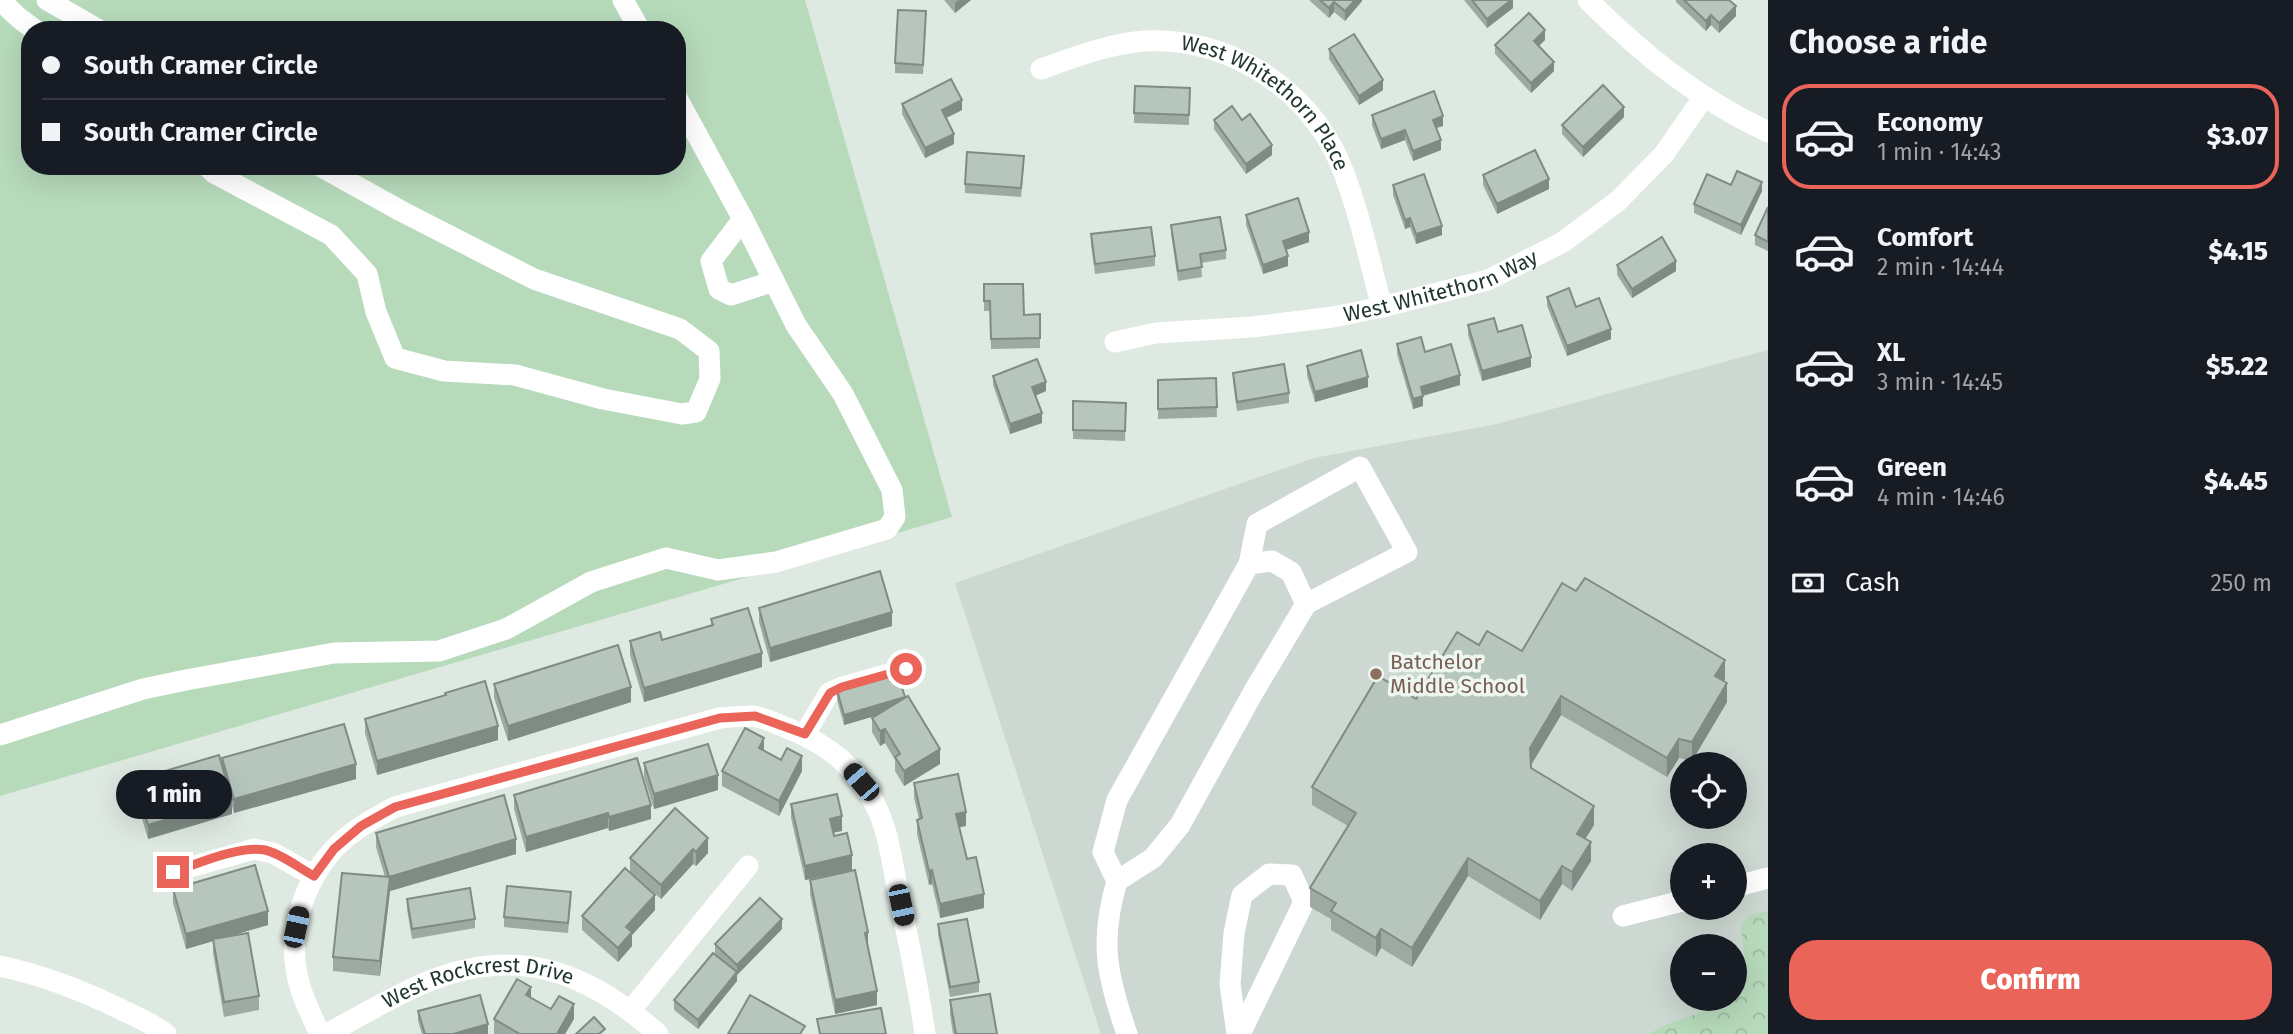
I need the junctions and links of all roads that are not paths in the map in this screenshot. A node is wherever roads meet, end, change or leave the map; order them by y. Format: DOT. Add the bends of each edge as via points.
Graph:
graph roads {
  1 [pos="0,0"];
  2 [pos="47,0"];
  3 [pos="623,0"];
  4 [pos="1588,0"];
  5 [pos="23,21"];
  6 [pos="83,21"];
  7 [pos="635,21"];
  8 [pos="1041,69"];
  9 [pos="1703,98"];
  10 [pos="686,114"];
  11 [pos="1768,132"];
  12 [pos="218,175"];
  13 [pos="336,175"];
  14 [pos="743,219"];
  15 [pos="774,281"];
  16 [pos="1382,307"];
  17 [pos="1115,342"];
  18 [pos="1249,564"];
  19 [pos="1306,604"];
  20 [pos="906,669"];
  21 [pos="805,734"];
  22 [pos="0,735"];
  23 [pos="748,866"];
  24 [pos="173,872"];
  25 [pos="314,876"];
  26 [pos="1768,878"];
  27 [pos="1117,881"];
  28 [pos="1747,884"];
  29 [pos="1670,904"];
  30 [pos="1623,916"];
  31 [pos="0,966"];
  32 [pos="631,1010"];
  33 [pos="166,1034"];
  34 [pos="320,1034"];
  35 [pos="327,1034"];
  36 [pos="658,1034"];
  37 [pos="925,1034"];
  38 [pos="1128,1034"];
  39 [pos="1239,1034"];
  1 -- 5 [label="street"];
  2 -- 6 [label="street"];
  3 -- 7 [label="street"];
  4 -- 9 [label="street" via="1650,58"];
  8 -- 16 [label="street, West Whitethorn Place" via="1117,45 1168,41 1217,50 1264,74 1303,105 1331,144 1348,185"];
  9 -- 11 [label="street"];
  9 -- 16 [label="street, West Whitethorn Way" via="1642,179 1563,242 1488,280"];
  10 -- 14 [label="street"];
  12 -- 13 [label="street" via="331,235 367,274 395,358 444,371 516,375 603,399 682,414 696,412 710,379 709,351 680,329 534,279"];
  14 -- 15 [label="street"];
  14 -- 15 [label="street" via="711,261 719,289 731,295"];
  15 -- 22 [label="street" via="796,325 843,394 892,490 895,517 887,529 776,562 718,570 666,558 591,582 506,629 439,651 334,653 186,680 143,689"];
  16 -- 17 [label="street, West Whitethorn Way" via="1291,323 1156,333"];
  18 -- 19 [label="street" via="1272,561 1291,572"];
  18 -- 19 [label="street" via="1257,524 1360,467 1407,552"];
  18 -- 27 [label="street" via="1117,800 1103,852"];
  19 -- 27 [label="street" via="1180,825 1153,858"];
  20 -- 21 [label="street" via="830,693"];
  21 -- 25 [label="street" via="755,716 720,718 395,807 361,826 334,849"];
  21 -- 37 [label="street" via="851,770 879,813 918,982"];
  23 -- 32 [label="street"];
  24 -- 25 [label="street" via="254,849 273,853"];
  25 -- 34 [label="street" via="296,927 295,960 305,1001"];
  26 -- 28 [label="street"];
  27 -- 38 [label="street" via="1106,952"];
  29 -- 30 [label="street"];
  31 -- 33 [label="street" via="75,988"];
  32 -- 35 [label="street, West Rockcrest Drive" via="570,975 532,967 483,967 422,984"];
  32 -- 36 [label="street, West Rockcrest Drive"];
  39 -- 39 [label="street" via="1304,902 1292,875 1269,874 1242,895 1230,984"];
}
